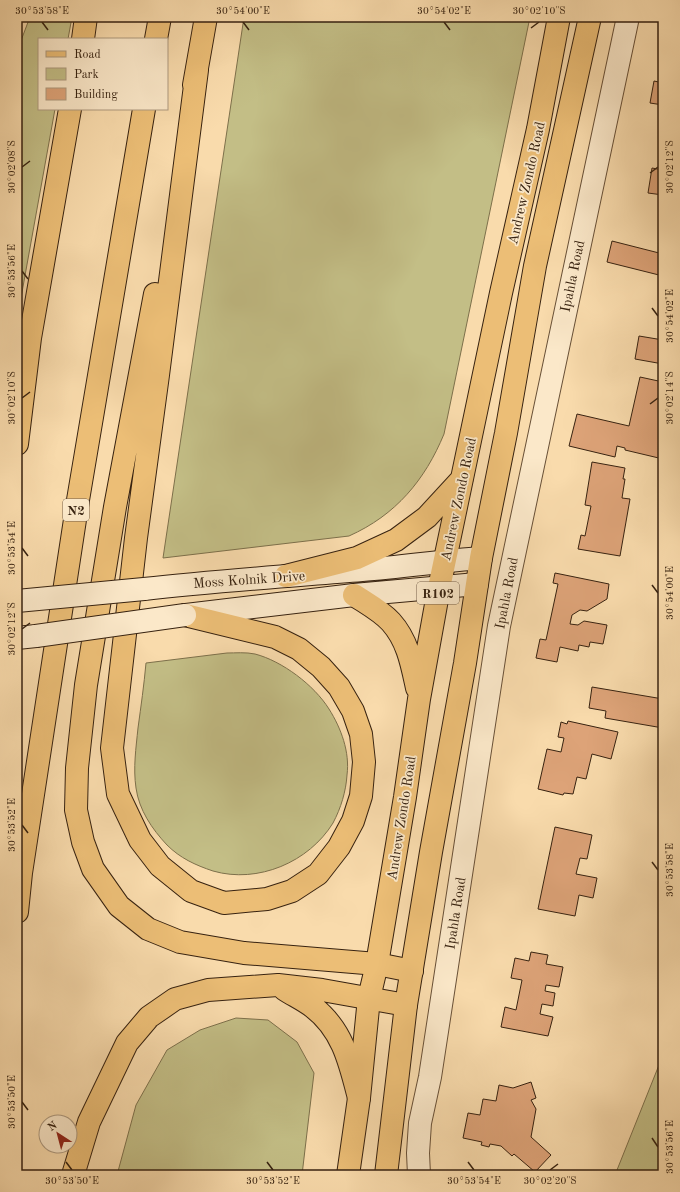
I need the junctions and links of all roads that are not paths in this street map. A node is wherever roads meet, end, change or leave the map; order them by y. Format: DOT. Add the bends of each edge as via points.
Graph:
graph roads {
  1 [pos="86,17"];
  2 [pos="160,17"];
  3 [pos="206,17"];
  4 [pos="559,17"];
  5 [pos="590,17"];
  6 [pos="628,17"];
  7 [pos="83,38"];
  8 [pos="156,38"];
  9 [pos="196,70"];
  10 [pos="70,110"];
  11 [pos="144,110"];
  12 [pos="17,444"];
  13 [pos="463,478"];
  14 [pos="481,558"];
  15 [pos="444,561"];
  16 [pos="286,576"];
  17 [pos="477,584"];
  18 [pos="439,588"];
  19 [pos="354,595"];
  20 [pos="17,601"];
  21 [pos="185,615"];
  22 [pos="218,616"];
  23 [pos="17,638"];
  24 [pos="419,699"];
  25 [pos="17,912"];
  26 [pos="377,964"];
  27 [pos="412,970"];
  28 [pos="278,985"];
  29 [pos="369,998"];
  30 [pos="406,1005"];
  31 [pos="359,1098"];
  32 [pos="72,1175"];
  33 [pos="348,1175"];
  34 [pos="386,1175"];
  35 [pos="419,1175"];
  1 -- 7 [label="main road"];
  2 -- 8 [label="main road"];
  3 -- 9 [label="main road"];
  4 -- 13 [label="main road, Andrew Zondo Road / R102" via="538,129"];
  5 -- 14 [label="main road, Andrew Zondo Road / R102" via="535,266"];
  6 -- 35 [label="street, Ipahla Road" via="499,626 430,1077 420,1123"];
  9 -- 22 [label="main road" via="136,538 112,748 118,794 140,840 160,866 191,892 224,903 267,899 292,891 318,874 339,847 353,821 362,796 364,762 361,734 353,711 339,687 321,667 299,649 275,637"];
  9 -- 26 [label="main road" via="115,507 86,685 77,768 76,810 83,842 93,869 119,906 148,928 180,942 244,953"];
  10 -- 12 [label="main road" via="30,338"];
  11 -- 25 [label="main road, N2" via="78,500"];
  13 -- 15 [label="main road, Andrew Zondo Road / R102"];
  13 -- 16 [label="main road" via="426,517 396,540 358,558"];
  14 -- 15 [label="street, Moss Kolnik Drive"];
  14 -- 17 [label="main road, Andrew Zondo Road / R102"];
  15 -- 16 [label="street, Moss Kolnik Drive"];
  15 -- 18 [label="main road, Andrew Zondo Road / R102"];
  16 -- 20 [label="street, Moss Kolnik Drive, bridge"];
  17 -- 18 [label="street, Moss Kolnik Drive"];
  17 -- 27 [label="main road, Andrew Zondo Road / R102"];
  18 -- 19 [label="street, Moss Kolnik Drive"];
  18 -- 24 [label="main road, Andrew Zondo Road / R102"];
  19 -- 22 [label="street, Moss Kolnik Drive"];
  19 -- 24 [label="main road" via="383,615 398,632 406,645 412,664"];
  21 -- 22 [label="main road"];
  21 -- 23 [label="street, bridge"];
  24 -- 26 [label="main road, Andrew Zondo Road / R102"];
  26 -- 27 [label="main road"];
  26 -- 29 [label="main road, Andrew Zondo Road / R102"];
  27 -- 30 [label="main road, Andrew Zondo Road / R102"];
  28 -- 29 [label="main road"];
  28 -- 31 [label="main road" via="314,1008 330,1023 348,1056"];
  28 -- 32 [label="main road" via="208,990 174,999 149,1017 126,1043 89,1122"];
  29 -- 30 [label="main road"];
  29 -- 31 [label="main road, Andrew Zondo Road / R102"];
  30 -- 34 [label="main road, Andrew Zondo Road / R102"];
  31 -- 33 [label="main road, Andrew Zondo Road / R102"];
}
